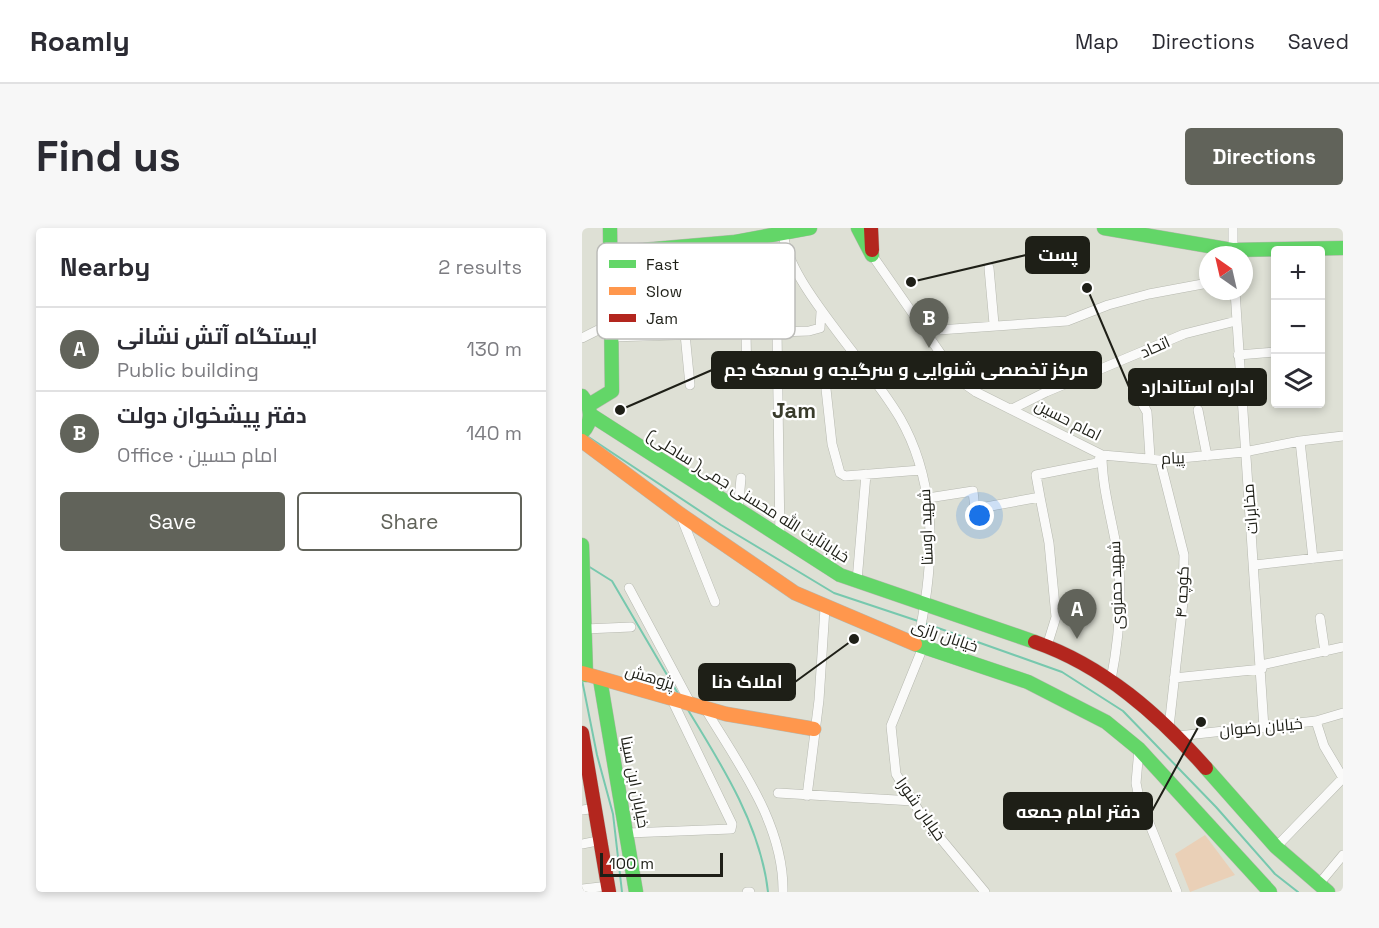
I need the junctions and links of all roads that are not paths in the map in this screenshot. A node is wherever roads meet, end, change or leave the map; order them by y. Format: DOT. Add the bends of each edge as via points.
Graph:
graph roads {
  1 [pos="610,228"];
  2 [pos="810,228"];
  3 [pos="858,228"];
  4 [pos="871,228"];
  5 [pos="1104,228"];
  6 [pos="1233,228"];
  7 [pos="783,232"];
  8 [pos="609,243"];
  9 [pos="733,243"];
  10 [pos="1200,246"];
  11 [pos="1232,246"];
  12 [pos="1343,248"];
  13 [pos="1253,251"];
  14 [pos="872,255"];
  15 [pos="795,262"];
  16 [pos="989,268"];
  17 [pos="1199,285"];
  18 [pos="1235,300"];
  19 [pos="821,312"];
  20 [pos="1236,321"];
  21 [pos="994,324"];
  22 [pos="597,330"];
  23 [pos="795,331"];
  24 [pos="924,331"];
  25 [pos="582,338"];
  26 [pos="611,339"];
  27 [pos="685,339"];
  28 [pos="746,339"];
  29 [pos="777,339"];
  30 [pos="1271,352"];
  31 [pos="1238,355"];
  32 [pos="747,384"];
  33 [pos="690,385"];
  34 [pos="826,389"];
  35 [pos="1142,403"];
  36 [pos="587,405"];
  37 [pos="1012,409"];
  38 [pos="1198,410"];
  39 [pos="582,433"];
  40 [pos="1343,436"];
  41 [pos="582,441"];
  42 [pos="1300,441"];
  43 [pos="1244,452"];
  44 [pos="1102,455"];
  45 [pos="1207,456"];
  46 [pos="1150,457"];
  47 [pos="1160,460"];
  48 [pos="921,470"];
  49 [pos="866,474"];
  50 [pos="741,478"];
  51 [pos="1040,497"];
  52 [pos="928,498"];
  53 [pos="738,511"];
  54 [pos="680,514"];
  55 [pos="780,538"];
  56 [pos="582,545"];
  57 [pos="1343,555"];
  58 [pos="1313,559"];
  59 [pos="1255,565"];
  60 [pos="857,581"];
  61 [pos="629,588"];
  62 [pos="715,602"];
  63 [pos="926,606"];
  64 [pos="825,608"];
  65 [pos="1320,618"];
  66 [pos="631,627"];
  67 [pos="585,630"];
  68 [pos="920,646"];
  69 [pos="1047,646"];
  70 [pos="1343,647"];
  71 [pos="1325,652"];
  72 [pos="1262,667"];
  73 [pos="589,676"];
  74 [pos="1174,678"];
  75 [pos="1111,680"];
  76 [pos="683,704"];
  77 [pos="706,710"];
  78 [pos="1343,713"];
  79 [pos="1316,721"];
  80 [pos="1264,728"];
  81 [pos="814,729"];
  82 [pos="1174,731"];
  83 [pos="582,733"];
  84 [pos="584,749"];
  85 [pos="1139,749"];
  86 [pos="1343,778"];
  87 [pos="778,792"];
  88 [pos="807,796"];
  89 [pos="913,801"];
  90 [pos="589,809"];
  91 [pos="628,833"];
  92 [pos="602,840"];
  93 [pos="582,844"];
  94 [pos="1276,847"];
  95 [pos="1343,855"];
  96 [pos="1324,888"];
  97 [pos="582,889"];
  98 [pos="609,889"];
  99 [pos="636,892"];
  100 [pos="783,892"];
  101 [pos="986,892"];
  102 [pos="1177,892"];
  103 [pos="1270,892"];
  1 -- 8 [label="main road"];
  2 -- 7 [label="main road"];
  3 -- 14 [label="main road, امام حسین"];
  4 -- 14 [label="main road"];
  5 -- 10 [label="main road"];
  6 -- 11 [label="street"];
  7 -- 9 [label="main road" via="756,242"];
  12 -- 13 [label="main road"];
  14 -- 24 [label="street, امام حسین"];
  15 -- 19 [label="street, شهید اوستا" via="808,295"];
  16 -- 21 [label="street"];
  17 -- 21 [label="street" via="1108,305 1067,321"];
  18 -- 20 [label="street, مخابرات"];
  19 -- 23 [label="street" via="820,328"];
  19 -- 48 [label="street, شهید اوستا" via="900,418"];
  20 -- 31 [label="street, مخابرات"];
  20 -- 37 [label="street, اتحاد" via="1184,334"];
  21 -- 24 [label="street"];
  22 -- 25 [label="street"];
  24 -- 37 [label="street, امام حسین" via="959,380"];
  26 -- 36 [label="main road" via="612,391"];
  27 -- 33 [label="street"];
  28 -- 32 [label="street"];
  29 -- 55 [label="street"];
  30 -- 31 [label="street"];
  31 -- 43 [label="street, مخابرات"];
  34 -- 49 [label="street" via="837,470 845,476"];
  35 -- 46 [label="street" via="1148,412"];
  36 -- 39 [label="main road" via="589,425"];
  36 -- 53 [label="main road, خیابانآیت الله محسنی جمی( ساحلی)"];
  37 -- 44 [label="street, امام حسین"];
  38 -- 45 [label="street"];
  40 -- 42 [label="street, پیام"];
  41 -- 54 [label="main road, خیابان رازی"];
  42 -- 43 [label="street, پیام"];
  42 -- 58 [label="street"];
  43 -- 45 [label="street, پیام"];
  43 -- 59 [label="street, مخابرات"];
  44 -- 46 [label="street, پیام"];
  44 -- 51 [label="street" via="1097,463 1036,475"];
  44 -- 75 [label="street, شهید حمزوی" via="1117,554 1117,649"];
  45 -- 47 [label="street, پیام"];
  46 -- 47 [label="street, پیام"];
  47 -- 74 [label="street, کوچه ۴" via="1184,555"];
  48 -- 49 [label="street"];
  48 -- 52 [label="street, شهید اوستا"];
  49 -- 60 [label="street"];
  50 -- 53 [label="street"];
  51 -- 52 [label="street" via="975,509 973,491"];
  51 -- 69 [label="street" via="1056,617"];
  52 -- 63 [label="street, شهید اوستا"];
  53 -- 55 [label="main road, خیابانآیت الله محسنی جمی( ساحلی)"];
  54 -- 62 [label="street"];
  54 -- 64 [label="main road, خیابان رازی" via="795,593"];
  55 -- 60 [label="main road, خیابانآیت الله محسنی جمی( ساحلی)" via="840,575"];
  56 -- 67 [label="main road, خیابان ابن سینا"];
  57 -- 58 [label="street"];
  58 -- 59 [label="street"];
  59 -- 72 [label="street, مخابرات"];
  60 -- 63 [label="main road, خیابانآیت الله محسنی جمی( ساحلی)"];
  61 -- 76 [label="street"];
  63 -- 68 [label="street, شهید اوستا"];
  63 -- 69 [label="main road, خیابانآیت الله محسنی جمی( ساحلی)"];
  64 -- 68 [label="main road, خیابان رازی"];
  64 -- 81 [label="street"];
  65 -- 71 [label="street"];
  66 -- 67 [label="street"];
  67 -- 73 [label="main road, خیابان ابن سینا"];
  68 -- 85 [label="main road, خیابان رازی" via="1028,682 1106,722"];
  68 -- 89 [label="street, خیابان شورا" via="891,726 896,774"];
  69 -- 75 [label="main road, خیابانآیت الله محسنی جمی( ساحلی)"];
  70 -- 71 [label="street"];
  71 -- 72 [label="street"];
  72 -- 74 [label="street"];
  72 -- 80 [label="street, مخابرات"];
  73 -- 76 [label="main road, پژوهش"];
  73 -- 91 [label="main road, خیابان ابن سینا"];
  74 -- 82 [label="street, کوچه ۴"];
  75 -- 82 [label="main road, خیابانآیت الله محسنی جمی( ساحلی)"];
  76 -- 77 [label="main road, پژوهش"];
  76 -- 91 [label="street" via="731,829"];
  77 -- 81 [label="main road, پژوهش" via="772,726"];
  77 -- 100 [label="street" via="757,795 776,839"];
  78 -- 79 [label="street"];
  79 -- 80 [label="street, خیابان رضوان"];
  79 -- 86 [label="street, خیابان رضوان" via="1324,746"];
  80 -- 82 [label="street, خیابان رضوان"];
  81 -- 88 [label="street"];
  82 -- 94 [label="main road, خیابانآیت الله محسنی جمی( ساحلی)"];
  83 -- 84 [label="main road"];
  84 -- 90 [label="main road"];
  85 -- 102 [label="street" via="1139,798"];
  85 -- 103 [label="main road, خیابان رازی"];
  86 -- 94 [label="street"];
  87 -- 88 [label="street"];
  88 -- 89 [label="street"];
  89 -- 101 [label="street, خیابان شورا"];
  90 -- 92 [label="main road"];
  91 -- 99 [label="main road, خیابان ابن سینا"];
  92 -- 93 [label="street"];
  92 -- 98 [label="main road"];
  94 -- 96 [label="main road, خیابانآیت الله محسنی جمی( ساحلی)"];
  95 -- 96 [label="street"];
  97 -- 98 [label="street"];
}
